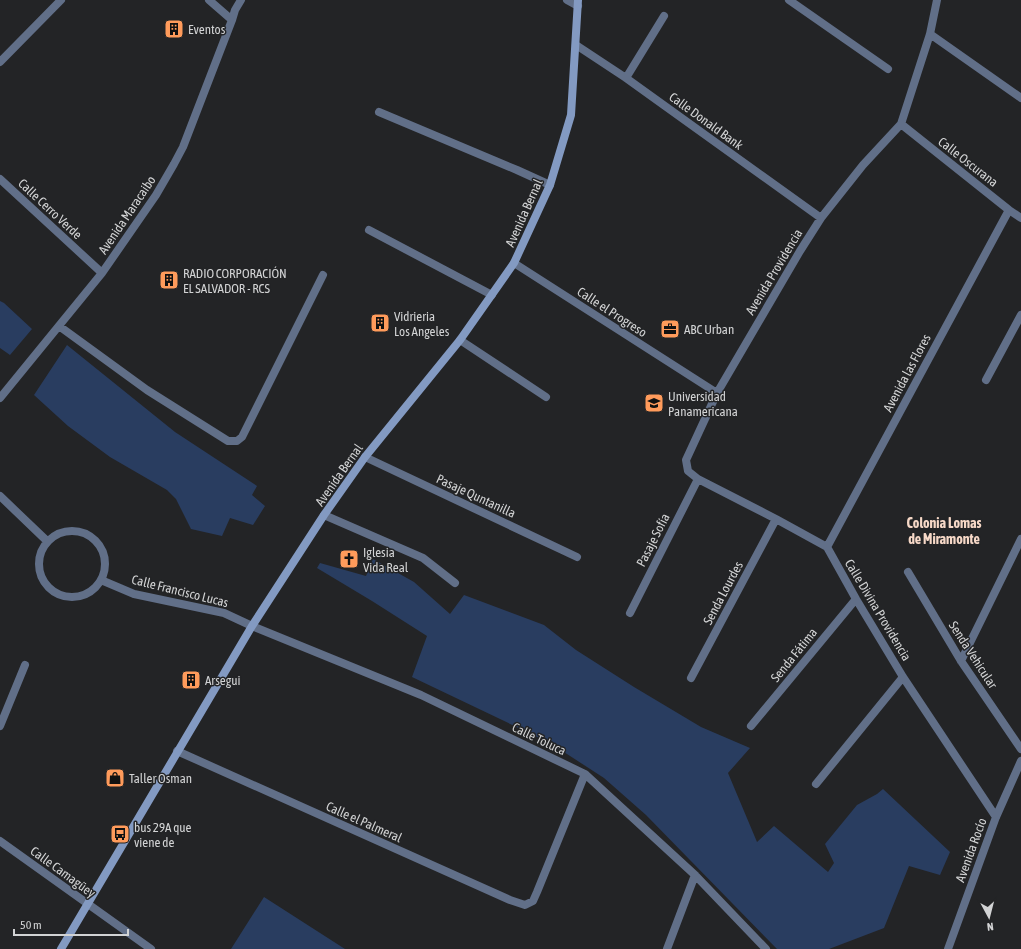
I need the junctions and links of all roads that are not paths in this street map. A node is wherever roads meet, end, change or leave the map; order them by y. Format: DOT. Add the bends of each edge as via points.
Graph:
graph roads {
  1 [pos="62,0"];
  2 [pos="209,0"];
  3 [pos="241,0"];
  4 [pos="568,0"];
  5 [pos="789,0"];
  6 [pos="937,0"];
  7 [pos="578,3"];
  8 [pos="664,16"];
  9 [pos="232,20"];
  10 [pos="930,34"];
  11 [pos="576,45"];
  12 [pos="0,62"];
  13 [pos="888,69"];
  14 [pos="626,78"];
  15 [pos="1021,98"];
  16 [pos="379,112"];
  17 [pos="901,124"];
  18 [pos="0,179"];
  19 [pos="550,186"];
  20 [pos="1009,210"];
  21 [pos="821,218"];
  22 [pos="1021,218"];
  23 [pos="369,230"];
  24 [pos="514,263"];
  25 [pos="102,273"];
  26 [pos="323,275"];
  27 [pos="492,295"];
  28 [pos="1021,315"];
  29 [pos="59,326"];
  30 [pos="460,340"];
  31 [pos="986,380"];
  32 [pos="717,393"];
  33 [pos="546,397"];
  34 [pos="0,398"];
  35 [pos="365,457"];
  36 [pos="698,479"];
  37 [pos="0,496"];
  38 [pos="324,515"];
  39 [pos="776,519"];
  40 [pos="1021,539"];
  41 [pos="48,541"];
  42 [pos="826,547"];
  43 [pos="577,557"];
  44 [pos="908,572"];
  45 [pos="101,580"];
  46 [pos="455,583"];
  47 [pos="856,599"];
  48 [pos="630,613"];
  49 [pos="252,626"];
  50 [pos="961,661"];
  51 [pos="25,665"];
  52 [pos="904,676"];
  53 [pos="691,678"];
  54 [pos="0,726"];
  55 [pos="751,726"];
  56 [pos="1021,749"];
  57 [pos="177,751"];
  58 [pos="1021,760"];
  59 [pos="585,774"];
  60 [pos="816,784"];
  61 [pos="996,817"];
  62 [pos="0,841"];
  63 [pos="695,875"];
  64 [pos="87,905"];
  65 [pos="61,949"];
  66 [pos="151,949"];
  67 [pos="667,949"];
  68 [pos="766,949"];
  69 [pos="948,949"];
  1 -- 12 [label="street"];
  2 -- 9 [label="street"];
  3 -- 9 [label="street, Avenida Maracaibo"];
  4 -- 7 [label="street"];
  5 -- 13 [label="street"];
  6 -- 10 [label="street"];
  7 -- 11 [label="main road, Avenida Bernal"];
  8 -- 14 [label="street"];
  9 -- 25 [label="street, Avenida Maracaibo" via="174,164 156,195"];
  10 -- 15 [label="street"];
  10 -- 17 [label="street"];
  11 -- 14 [label="street, Calle Donald Bank"];
  11 -- 19 [label="main road, Avenida Bernal" via="572,115"];
  14 -- 21 [label="street, Calle Donald Bank"];
  16 -- 19 [label="street"];
  17 -- 20 [label="street, Calle Oscurana"];
  17 -- 21 [label="street, Avenida Providencia"];
  18 -- 25 [label="street, Calle Cerro Verde"];
  19 -- 24 [label="main road, Avenida Bernal"];
  20 -- 22 [label="street, Calle Oscurana"];
  20 -- 42 [label="street, Avenida las Flores"];
  21 -- 32 [label="street, Avenida Providencia"];
  23 -- 27 [label="street"];
  24 -- 27 [label="main road, Avenida Bernal"];
  24 -- 32 [label="street, Calle el Progreso"];
  25 -- 29 [label="street, Avenida Maracaibo"];
  26 -- 29 [label="street" via="242,437 237,441 228,441 147,390"];
  27 -- 30 [label="main road, Avenida Bernal"];
  28 -- 31 [label="street"];
  29 -- 34 [label="street, Avenida Maracaibo"];
  30 -- 33 [label="street"];
  30 -- 35 [label="main road, Avenida Bernal"];
  32 -- 36 [label="street, Avenida Providencia" via="686,460 688,471"];
  35 -- 38 [label="main road, Avenida Bernal"];
  35 -- 43 [label="street, Pasaje Quntanilla"];
  36 -- 39 [label="street"];
  36 -- 48 [label="street, Pasaje Sofía"];
  37 -- 41 [label="street"];
  38 -- 46 [label="street" via="423,558"];
  38 -- 49 [label="main road, Avenida Bernal"];
  39 -- 42 [label="street"];
  39 -- 53 [label="street, Senda Lourdes"];
  40 -- 50 [label="street"];
  41 -- 45 [label="street" via="64,532 75,531 95,540 105,559 105,570"];
  41 -- 45 [label="street" via="40,552 38,562 39,572 49,589 66,597 77,597 94,589"];
  42 -- 47 [label="street, Calle Divina Providencia"];
  44 -- 50 [label="street, Senda Vehicular"];
  45 -- 49 [label="street, Calle Francisco Lucas" via="134,594 224,613"];
  47 -- 52 [label="street, Calle Divina Providencia"];
  47 -- 55 [label="street, Senda Fátima"];
  49 -- 57 [label="main road, Avenida Bernal"];
  49 -- 59 [label="street, Calle Toluca" via="421,695"];
  50 -- 56 [label="street, Senda Vehicular"];
  51 -- 54 [label="street"];
  52 -- 60 [label="street"];
  52 -- 61 [label="street, Calle Divina Providencia"];
  57 -- 59 [label="street, Calle el Palmeral" via="525,905 533,901"];
  57 -- 64 [label="main road, Avenida Bernal"];
  58 -- 61 [label="street, Avenida Rocío"];
  59 -- 63 [label="street, Calle Toluca"];
  61 -- 69 [label="street, Avenida Rocío"];
  62 -- 64 [label="street, Calle Camagüey"];
  63 -- 67 [label="street"];
  63 -- 68 [label="street, Calle Toluca"];
  64 -- 65 [label="main road, Avenida Bernal"];
  64 -- 66 [label="street, Calle Camagüey"];
}
